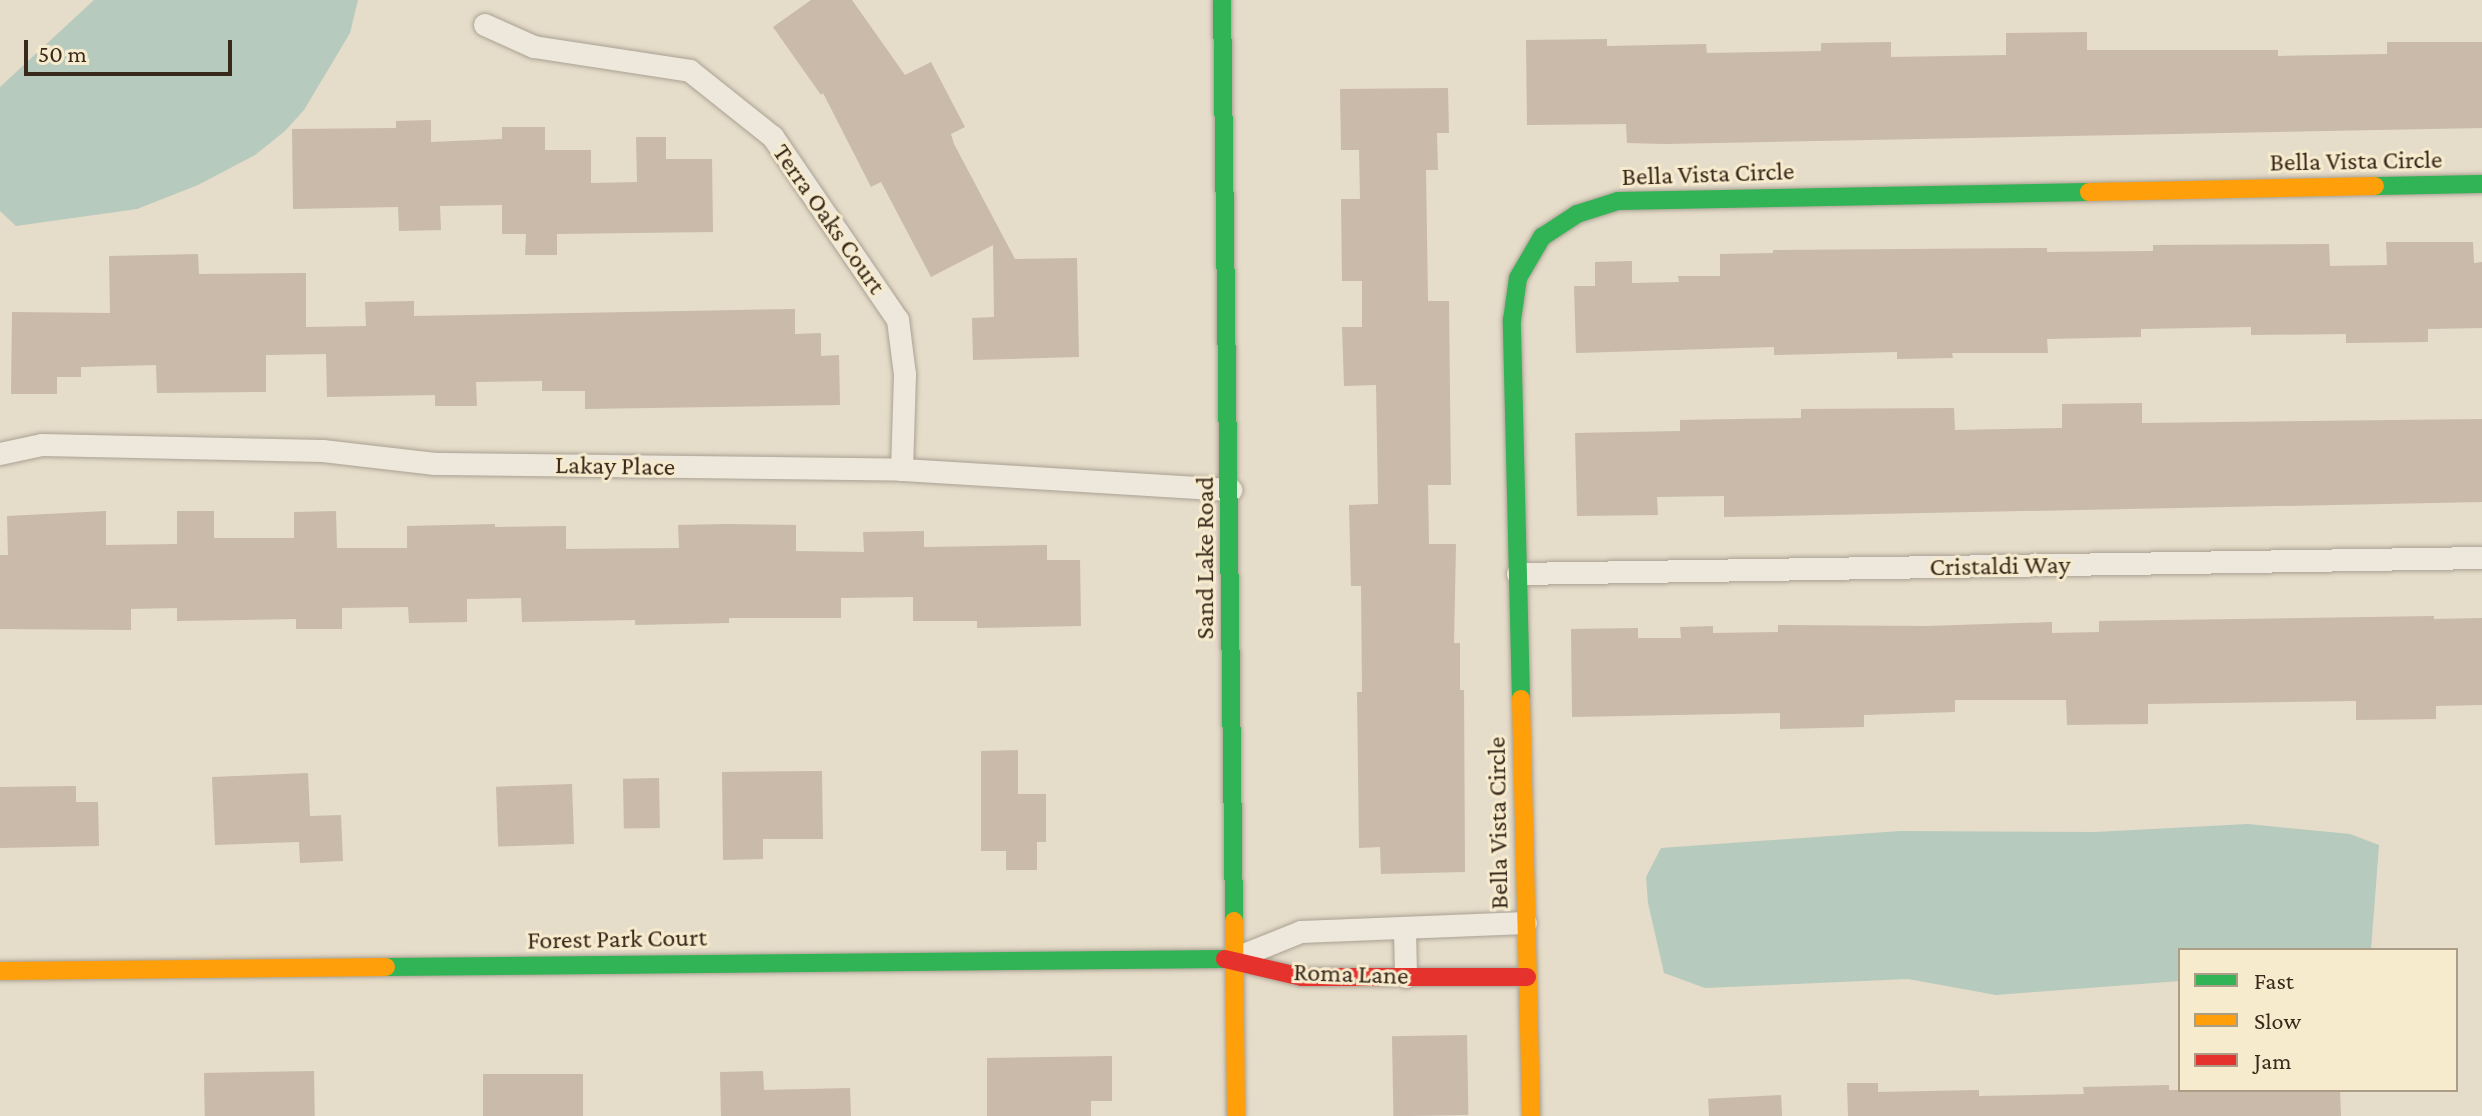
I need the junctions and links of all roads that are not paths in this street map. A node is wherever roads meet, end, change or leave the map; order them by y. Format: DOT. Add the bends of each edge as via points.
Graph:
graph roads {
  1 [pos="1222,0"];
  2 [pos="485,25"];
  3 [pos="2482,184"];
  4 [pos="0,454"];
  5 [pos="902,470"];
  6 [pos="1231,490"];
  7 [pos="2482,558"];
  8 [pos="1518,574"];
  9 [pos="1526,923"];
  10 [pos="1405,928"];
  11 [pos="1234,959"];
  12 [pos="0,971"];
  13 [pos="1406,977"];
  14 [pos="1527,977"];
  15 [pos="1236,1116"];
  16 [pos="1531,1116"];
  1 -- 6 [label="street, Sand Lake Road"];
  2 -- 5 [label="street, Terra Oaks Court" via="534,47 690,71 773,137 898,320 905,375"];
  3 -- 8 [label="street, Bella Vista Circle" via="1618,201 1577,214 1542,237 1518,278 1512,320"];
  4 -- 5 [label="street, Lakay Place" via="42,445 323,451 435,464"];
  5 -- 6 [label="street, Lakay Place"];
  6 -- 11 [label="street, Sand Lake Road"];
  7 -- 8 [label="street, Cristaldi Way"];
  8 -- 9 [label="street, Bella Vista Circle"];
  9 -- 10 [label="street, Roma Lane"];
  9 -- 14 [label="street, Bella Vista Circle"];
  10 -- 11 [label="street, Roma Lane" via="1301,932"];
  10 -- 13 [label="street"];
  11 -- 12 [label="street, Forest Park Court"];
  11 -- 13 [label="street, Roma Lane" via="1302,977"];
  11 -- 15 [label="street, Sand Lake Road"];
  13 -- 14 [label="street, Roma Lane"];
  14 -- 16 [label="street, Bella Vista Circle"];
}
